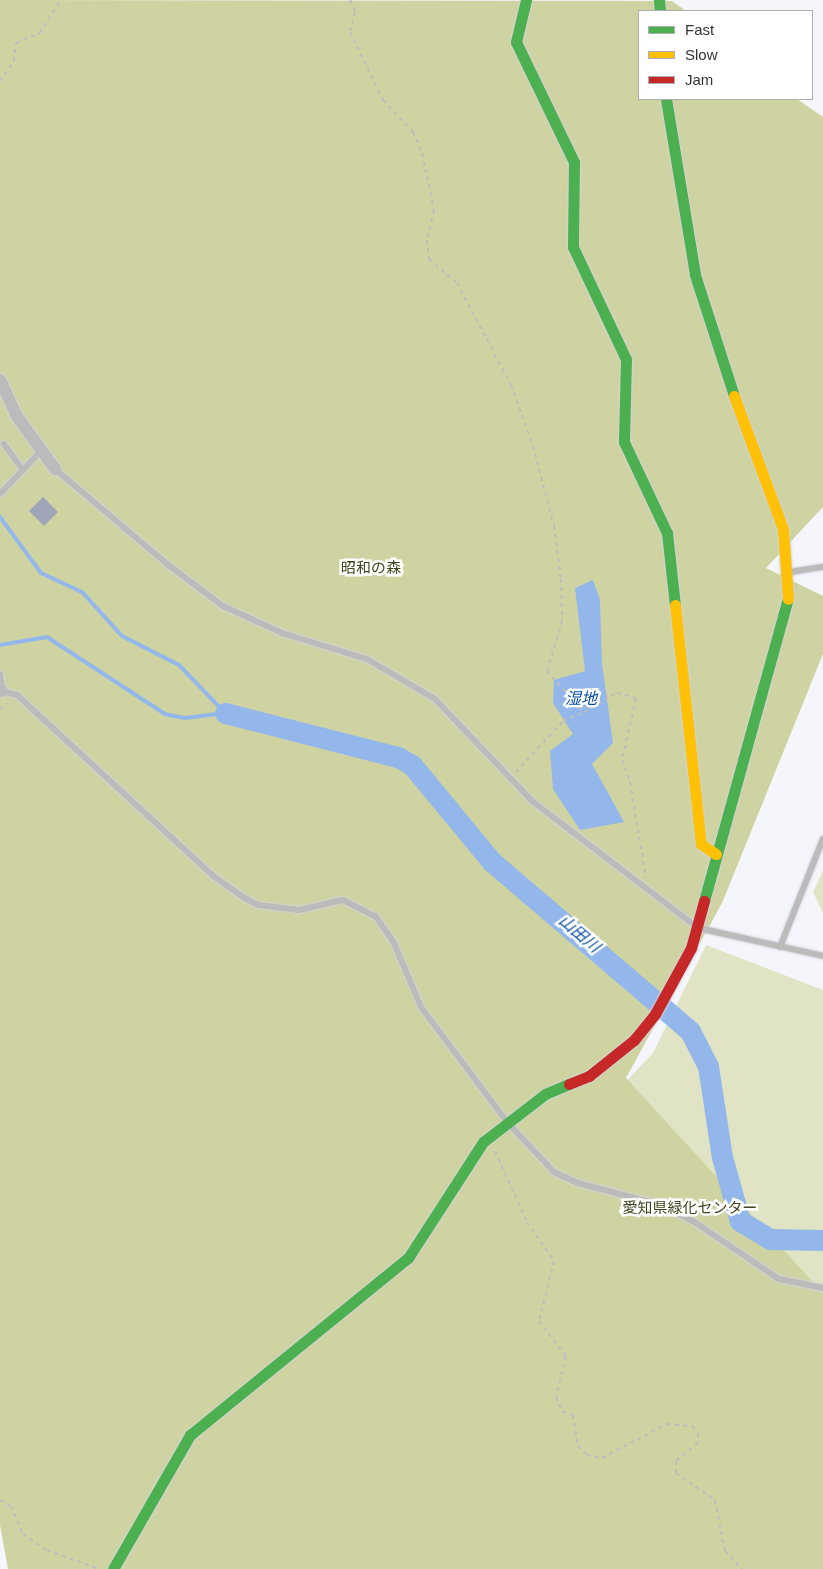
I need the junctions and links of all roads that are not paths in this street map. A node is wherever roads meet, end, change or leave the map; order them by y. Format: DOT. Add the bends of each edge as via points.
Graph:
graph roads {
  1 [pos="526,0"];
  2 [pos="666,100"];
  3 [pos="0,380"];
  4 [pos="4,444"];
  5 [pos="40,452"];
  6 [pos="55,469"];
  7 [pos="23,470"];
  8 [pos="0,494"];
  9 [pos="823,567"];
  10 [pos="789,572"];
  11 [pos="0,674"];
  12 [pos="1,691"];
  13 [pos="823,839"];
  14 [pos="716,854"];
  15 [pos="823,855"];
  16 [pos="814,862"];
  17 [pos="698,928"];
  18 [pos="780,946"];
  19 [pos="823,956"];
  20 [pos="506,1122"];
  21 [pos="823,1288"];
  22 [pos="113,1569"];
  1 -- 14 [label="street" via="516,42 574,162 573,247 626,359 624,442 667,532 702,844"];
  2 -- 10 [label="street" via="695,275 715,346 783,529"];
  3 -- 5 [label="street"];
  4 -- 7 [label="lane"];
  5 -- 6 [label="street"];
  5 -- 7 [label="lane"];
  6 -- 17 [label="lane" via="167,564 223,606 282,633 367,659 427,693 510,778 580,842"];
  7 -- 8 [label="lane"];
  9 -- 10 [label="lane"];
  10 -- 14 [label="street" via="787,611"];
  11 -- 12 [label="lane"];
  12 -- 20 [label="lane" via="17,695 213,876 242,897 258,905 299,910 343,900 376,917 394,943 422,1007"];
  13 -- 16 [label="lane"];
  14 -- 17 [label="street"];
  15 -- 16 [label="lane"];
  16 -- 18 [label="lane"];
  17 -- 18 [label="lane"];
  17 -- 20 [label="street" via="655,1014 616,1058 589,1076 545,1094"];
  18 -- 19 [label="lane"];
  20 -- 21 [label="lane" via="543,1163 566,1178 658,1204 694,1221 779,1279"];
  20 -- 22 [label="street" via="483,1142 408,1258 190,1436"];
}
